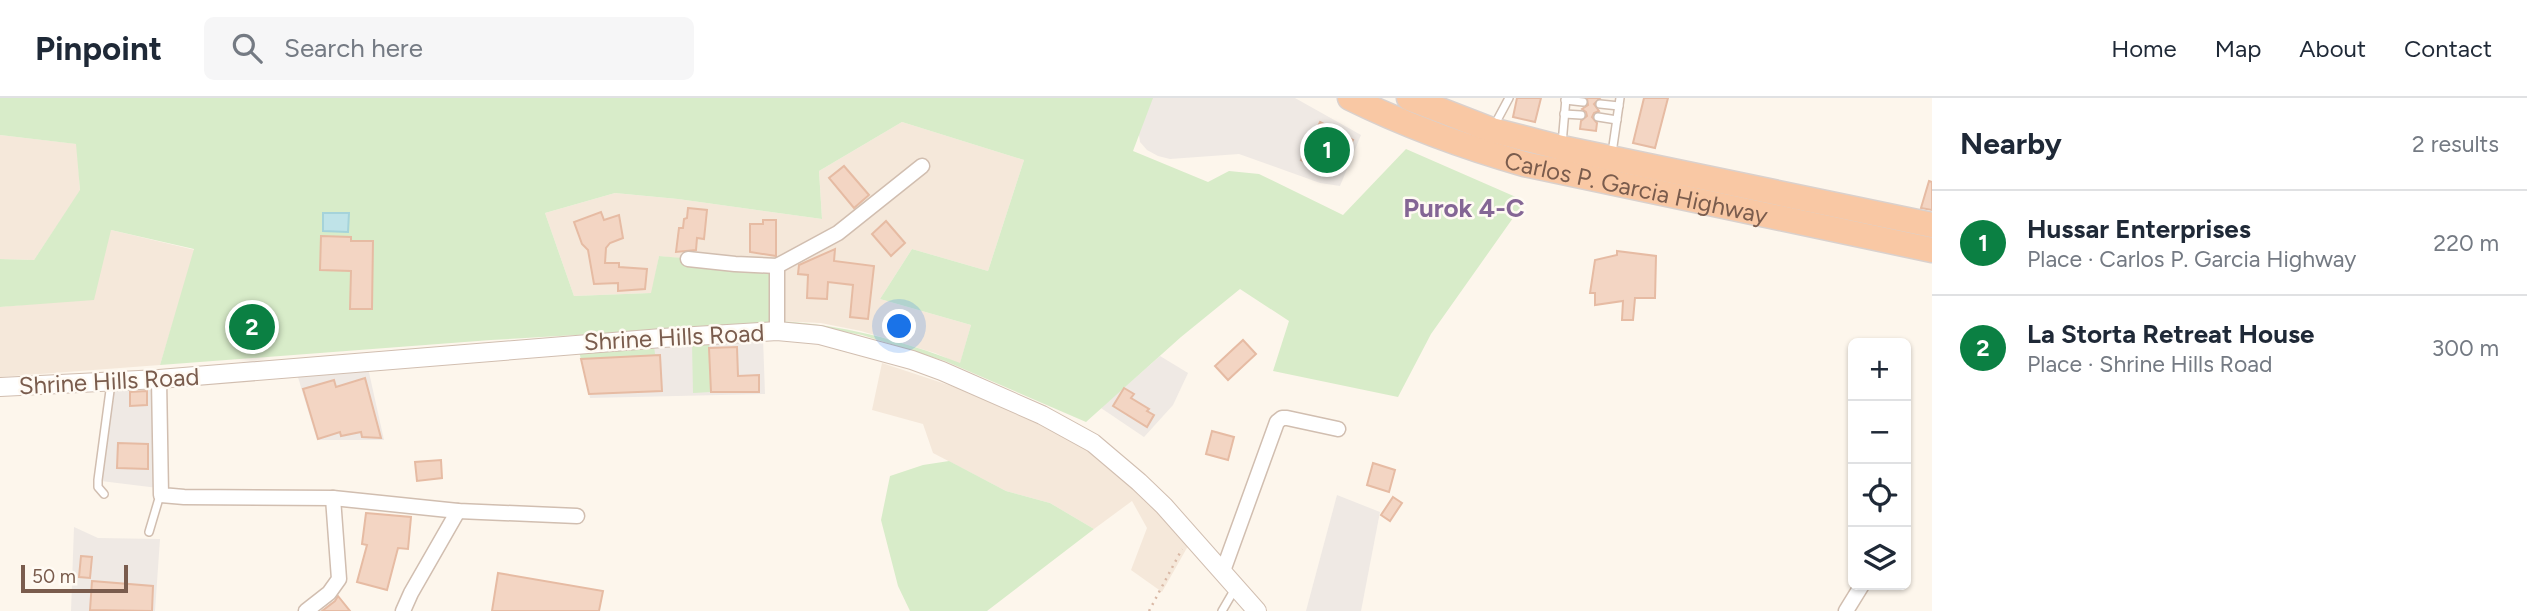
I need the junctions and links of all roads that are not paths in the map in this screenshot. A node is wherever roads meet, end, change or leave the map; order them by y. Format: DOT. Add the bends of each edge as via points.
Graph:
graph roads {
  1 [pos="1350,98"];
  2 [pos="1409,98"];
  3 [pos="1509,98"];
  4 [pos="1565,99"];
  5 [pos="1583,102"];
  6 [pos="1619,102"];
  7 [pos="1600,104"];
  8 [pos="1564,114"];
  9 [pos="1581,116"];
  10 [pos="1598,117"];
  11 [pos="1617,120"];
  12 [pos="1492,130"];
  13 [pos="1562,148"];
  14 [pos="1612,158"];
  15 [pos="922,166"];
  16 [pos="1609,183"];
  17 [pos="1932,225"];
  18 [pos="1932,250"];
  19 [pos="688,259"];
  20 [pos="777,266"];
  21 [pos="777,331"];
  22 [pos="159,379"];
  23 [pos="111,382"];
  24 [pos="0,387"];
  25 [pos="1338,429"];
  26 [pos="104,494"];
  27 [pos="161,495"];
  28 [pos="333,498"];
  29 [pos="458,511"];
  30 [pos="577,516"];
  31 [pos="149,532"];
  32 [pos="1223,571"];
  33 [pos="1236,587"];
  34 [pos="1859,590"];
  35 [pos="306,611"];
  36 [pos="403,611"];
  37 [pos="1222,611"];
  38 [pos="1257,611"];
  39 [pos="1846,611"];
  1 -- 16 [label="highway, Carlos P. Garcia Highway" via="1479,151"];
  2 -- 12 [label="highway, Carlos P. Garcia Highway"];
  3 -- 12 [label="lane"];
  4 -- 5 [label="lane"];
  4 -- 8 [label="lane"];
  6 -- 7 [label="lane"];
  6 -- 11 [label="lane"];
  8 -- 9 [label="lane"];
  8 -- 13 [label="lane"];
  10 -- 11 [label="lane"];
  11 -- 14 [label="lane"];
  12 -- 13 [label="highway, Carlos P. Garcia Highway"];
  13 -- 14 [label="highway, Carlos P. Garcia Highway"];
  14 -- 16 [label="lane"];
  14 -- 17 [label="highway, Carlos P. Garcia Highway"];
  15 -- 20 [label="street" via="838,233"];
  16 -- 18 [label="highway, Carlos P. Garcia Highway"];
  19 -- 20 [label="street"];
  20 -- 21 [label="street"];
  21 -- 22 [label="street, Shrine Hills Road" via="690,340 583,342"];
  21 -- 32 [label="street, Shrine Hills Road" via="820,335 912,360 1042,415 1113,459"];
  22 -- 23 [label="street, Shrine Hills Road"];
  22 -- 27 [label="street"];
  23 -- 24 [label="street, Shrine Hills Road"];
  23 -- 26 [label="lane" via="98,487"];
  25 -- 32 [label="street" via="1287,418 1278,422"];
  27 -- 28 [label="street"];
  27 -- 31 [label="lane"];
  28 -- 29 [label="street"];
  28 -- 35 [label="street" via="339,579"];
  29 -- 30 [label="street"];
  29 -- 36 [label="street"];
  32 -- 33 [label="street, Shrine Hills Road"];
  33 -- 37 [label="lane"];
  33 -- 38 [label="street, Shrine Hills Road"];
  34 -- 39 [label="street"];
}
